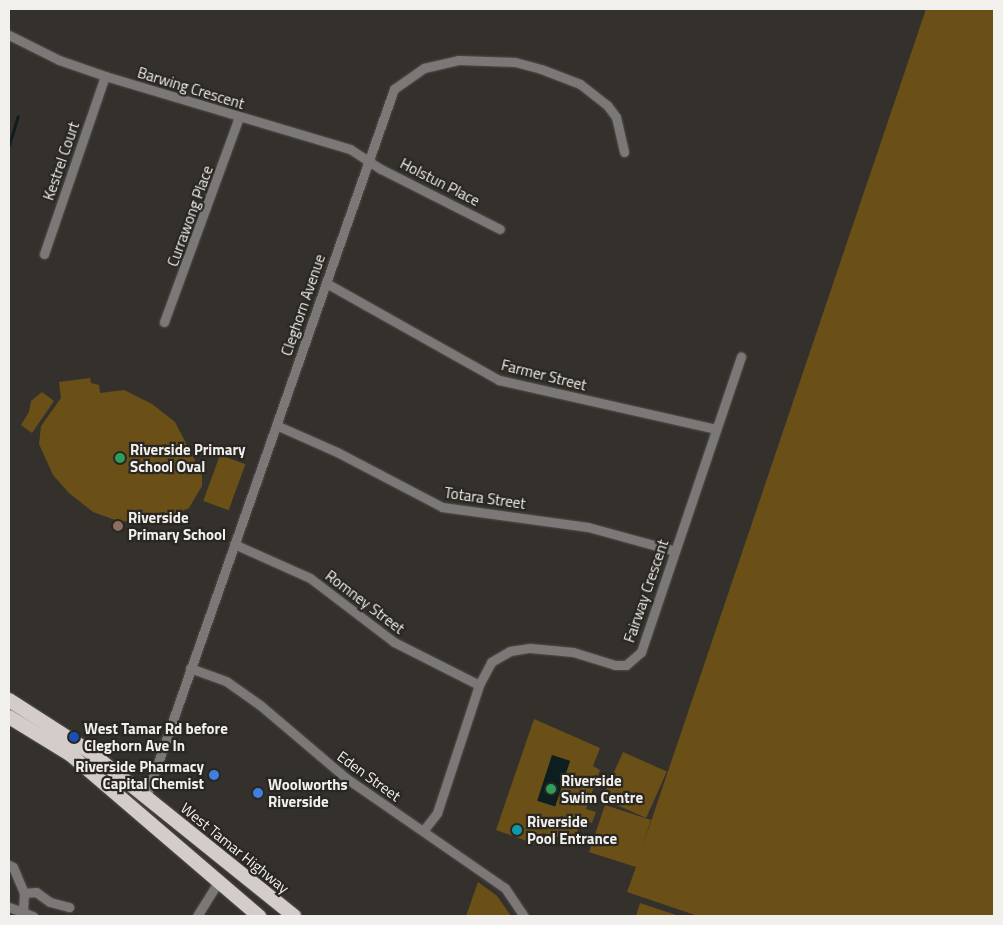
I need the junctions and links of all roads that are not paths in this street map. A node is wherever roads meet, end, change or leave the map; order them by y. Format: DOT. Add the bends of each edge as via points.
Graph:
graph roads {
  1 [pos="9,35"];
  2 [pos="105,76"];
  3 [pos="239,117"];
  4 [pos="624,152"];
  5 [pos="367,160"];
  6 [pos="500,229"];
  7 [pos="44,254"];
  8 [pos="326,283"];
  9 [pos="164,322"];
  10 [pos="741,356"];
  11 [pos="276,426"];
  12 [pos="716,429"];
  13 [pos="234,544"];
  14 [pos="675,551"];
  15 [pos="190,668"];
  16 [pos="479,685"];
  17 [pos="9,700"];
  18 [pos="9,717"];
  19 [pos="146,797"];
  20 [pos="423,831"];
  21 [pos="230,864"];
  22 [pos="9,865"];
  23 [pos="218,883"];
  24 [pos="24,894"];
  25 [pos="9,907"];
  26 [pos="69,907"];
  27 [pos="23,912"];
  28 [pos="33,916"];
  29 [pos="196,916"];
  30 [pos="258,916"];
  31 [pos="294,916"];
  32 [pos="524,916"];
  1 -- 2 [label="street, Barwing Crescent" via="59,60"];
  2 -- 3 [label="street, Barwing Crescent"];
  2 -- 7 [label="street, Kestrel Court"];
  3 -- 5 [label="street, Barwing Crescent" via="350,149"];
  3 -- 9 [label="street, Currawong Place"];
  4 -- 5 [label="street, Cleghorn Avenue" via="616,117 595,94 580,84 515,62 458,60 424,68 394,89"];
  5 -- 6 [label="street, Holstun Place"];
  5 -- 8 [label="street, Cleghorn Avenue"];
  8 -- 11 [label="street, Cleghorn Avenue"];
  8 -- 12 [label="street, Farmer Street" via="498,380"];
  10 -- 12 [label="street, Fairway Crescent"];
  11 -- 13 [label="street, Cleghorn Avenue"];
  11 -- 14 [label="street, Totara Street" via="337,452 442,507 588,527"];
  12 -- 14 [label="street, Fairway Crescent"];
  13 -- 15 [label="street, Cleghorn Avenue"];
  13 -- 16 [label="street, Romney Street" via="310,578 394,642"];
  14 -- 16 [label="street, Fairway Crescent" via="636,659 615,665 573,652 530,648 510,651 491,662"];
  15 -- 19 [label="street, Cleghorn Avenue"];
  15 -- 20 [label="street, Eden Street" via="226,681 260,705 346,778"];
  16 -- 20 [label="street, Fairway Crescent" via="437,813"];
  17 -- 19 [label="highway, West Tamar Highway" via="64,733"];
  18 -- 23 [label="highway" via="71,755"];
  19 -- 21 [label="highway, West Tamar Highway"];
  20 -- 32 [label="street, Eden Street" via="505,888"];
  21 -- 23 [label="highway"];
  21 -- 31 [label="highway, West Tamar Highway"];
  22 -- 24 [label="street" via="13,867"];
  23 -- 29 [label="street"];
  23 -- 30 [label="highway"];
  24 -- 26 [label="street" via="36,892 50,902"];
  24 -- 27 [label="street"];
  25 -- 27 [label="street"];
  27 -- 28 [label="street"];
}
